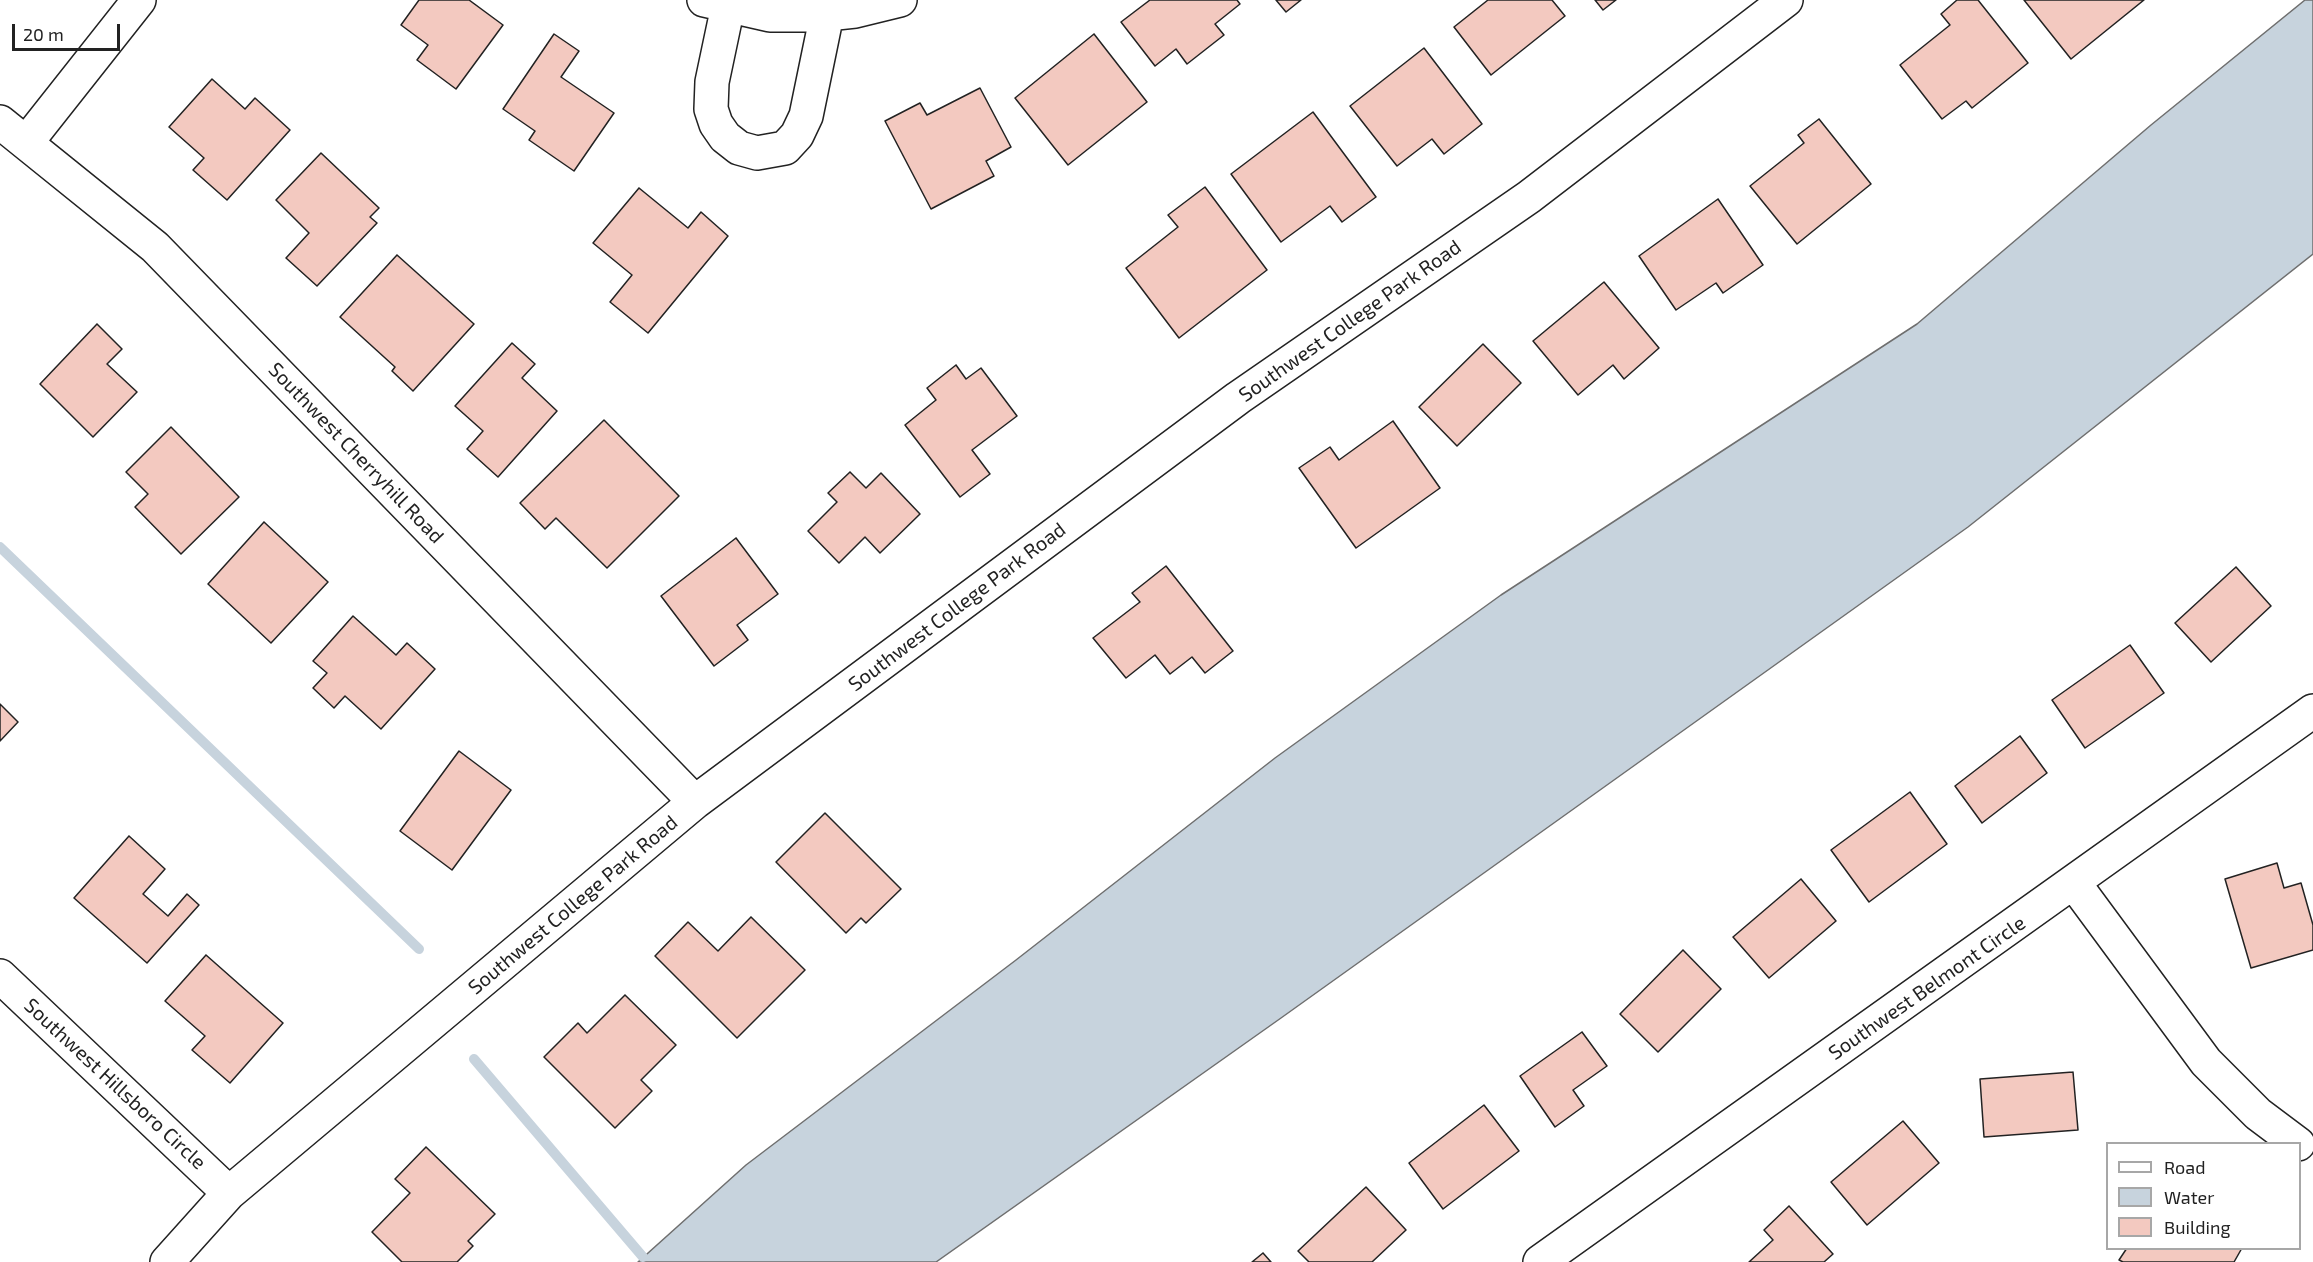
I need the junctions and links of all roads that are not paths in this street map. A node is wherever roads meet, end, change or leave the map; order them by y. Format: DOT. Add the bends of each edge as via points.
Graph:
graph roads {
  1 [pos="139,0"];
  2 [pos="900,0"];
  3 [pos="1786,0"];
  4 [pos="716,3"];
  5 [pos="827,14"];
  6 [pos="0,122"];
  7 [pos="26,143"];
  8 [pos="2313,711"];
  9 [pos="695,802"];
  10 [pos="2074,883"];
  11 [pos="0,975"];
  12 [pos="2296,1142"];
  13 [pos="229,1193"];
  14 [pos="167,1262"];
  15 [pos="1540,1262"];
  1 -- 7 [label="street"];
  2 -- 5 [label="street"];
  3 -- 9 [label="street, Southwest College Park Road" via="1529,196 1238,398"];
  4 -- 5 [label="street" via="770,15"];
  4 -- 5 [label="street" via="711,109 725,137 739,148 757,153 784,148 806,116"];
  6 -- 7 [label="street, Southwest Cherryhill Road"];
  7 -- 9 [label="street, Southwest Cherryhill Road" via="155,247"];
  8 -- 10 [label="street, Southwest Belmont Circle"];
  9 -- 13 [label="street, Southwest College Park Road"];
  10 -- 12 [label="street" via="2206,1062 2258,1114"];
  10 -- 15 [label="street, Southwest Belmont Circle"];
  11 -- 13 [label="street, Southwest Hillsboro Circle"];
  13 -- 14 [label="street, Southwest College Park Road"];
}
